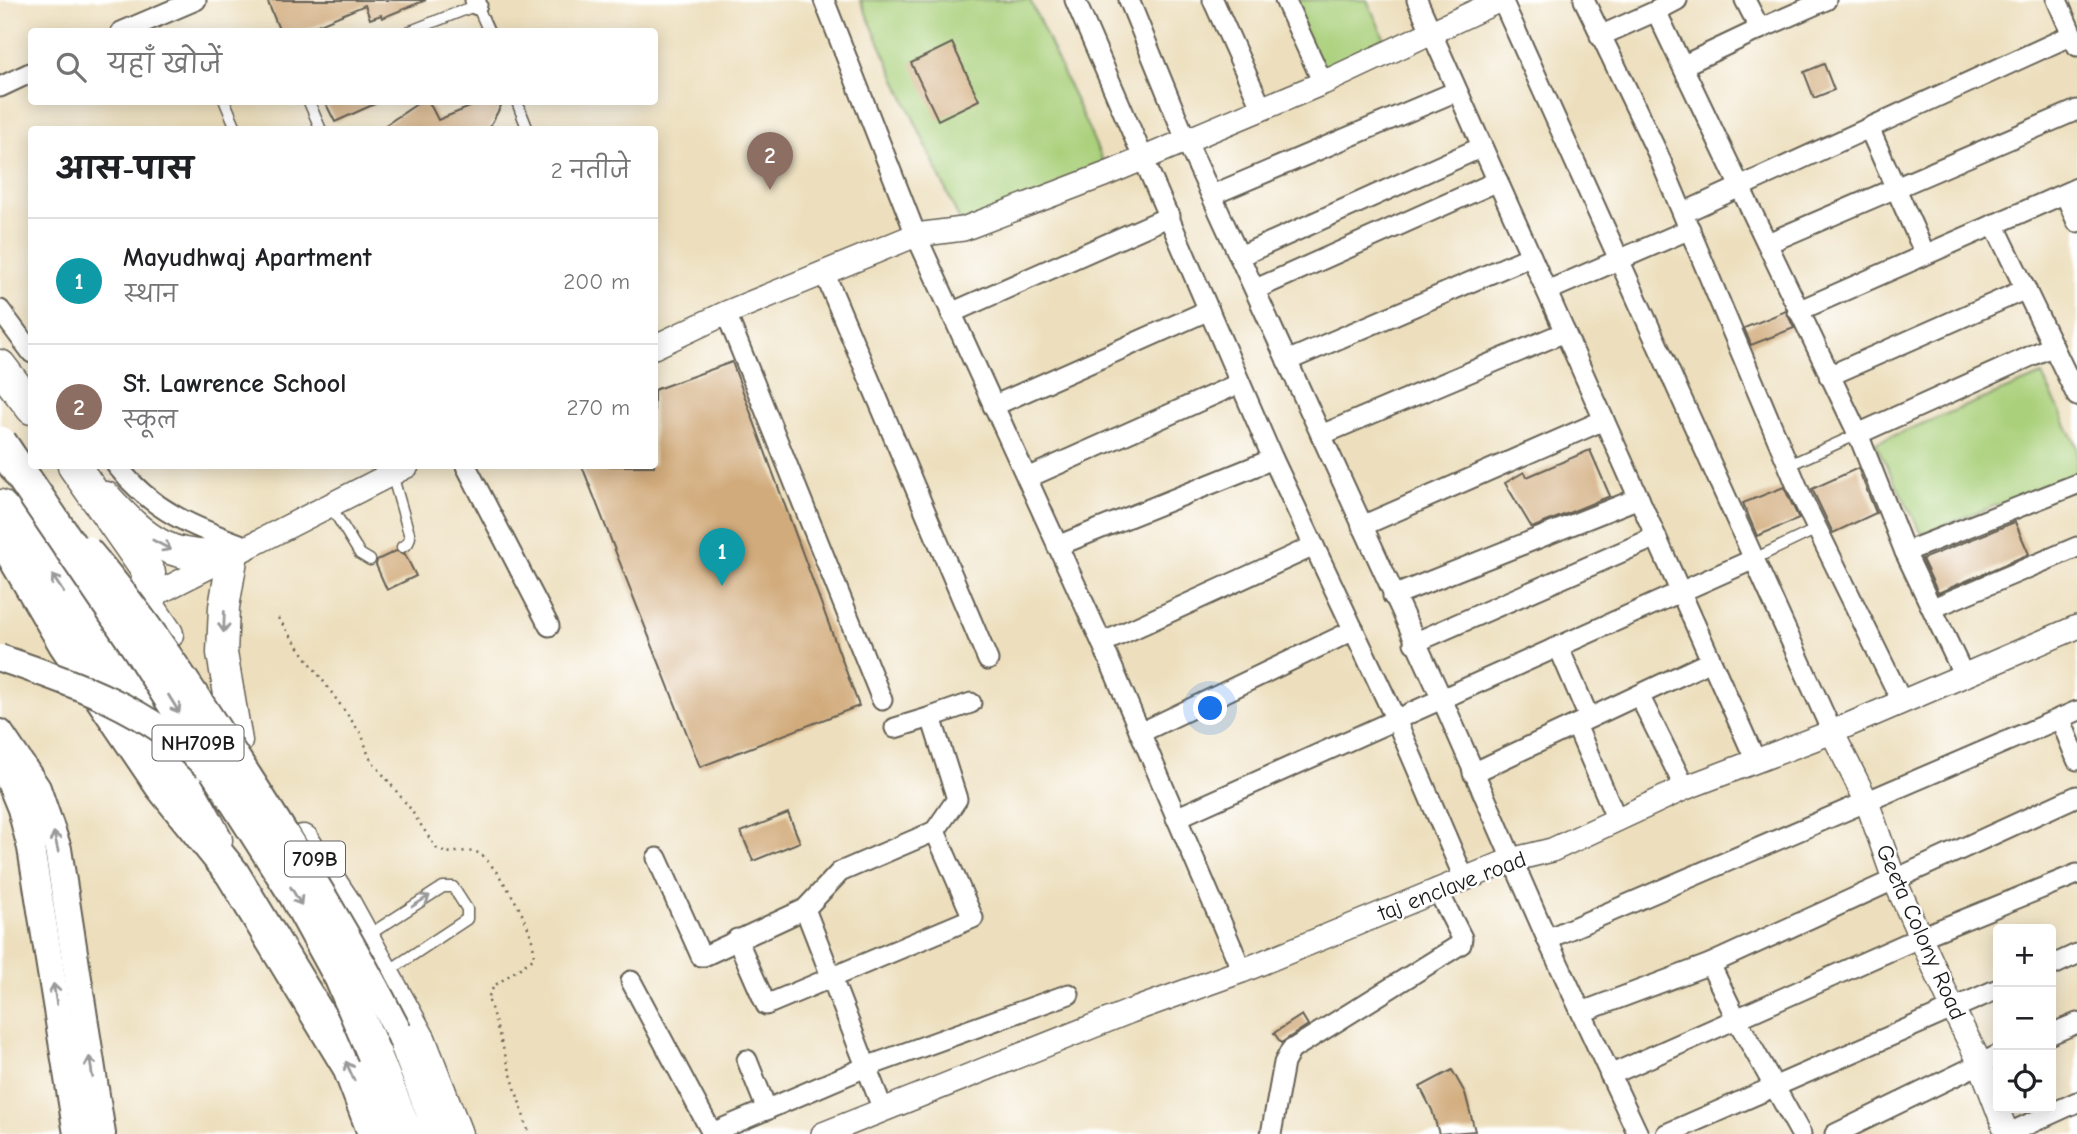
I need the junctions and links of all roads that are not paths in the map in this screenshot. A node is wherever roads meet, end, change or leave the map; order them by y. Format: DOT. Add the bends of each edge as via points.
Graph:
graph roads {
  1 [pos="196,0"];
  2 [pos="824,0"];
  3 [pos="1075,0"];
  4 [pos="1129,0"];
  5 [pos="1213,0"];
  6 [pos="1284,0"];
  7 [pos="1417,0"];
  8 [pos="1501,0"];
  9 [pos="1584,0"];
  10 [pos="1677,0"];
  11 [pos="1745,0"];
  12 [pos="1826,0"];
  13 [pos="2057,0"];
  14 [pos="476,2"];
  15 [pos="1656,11"];
  16 [pos="130,28"];
  17 [pos="417,28"];
  18 [pos="487,28"];
  19 [pos="1760,29"];
  20 [pos="1430,31"];
  21 [pos="1600,36"];
  22 [pos="2075,40"];
  23 [pos="1684,65"];
  24 [pos="28,74"];
  25 [pos="1323,83"];
  26 [pos="0,87"];
  27 [pos="1457,91"];
  28 [pos="226,105"];
  29 [pos="310,105"];
  30 [pos="518,105"];
  31 [pos="1262,109"];
  32 [pos="2077,110"];
  33 [pos="235,126"];
  34 [pos="319,126"];
  35 [pos="526,126"];
  36 [pos="1869,128"];
  37 [pos="1186,140"];
  38 [pos="1482,147"];
  39 [pos="1145,158"];
  40 [pos="1498,181"];
  41 [pos="1741,187"];
  42 [pos="1898,190"];
  43 [pos="2071,191"];
  44 [pos="1212,195"];
  45 [pos="1170,216"];
  46 [pos="1686,221"];
  47 [pos="2077,222"];
  48 [pos="1994,224"];
  49 [pos="916,235"];
  50 [pos="1768,243"];
  51 [pos="1925,254"];
  52 [pos="1240,256"];
  53 [pos="1531,256"];
  54 [pos="1619,259"];
  55 [pos="831,270"];
  56 [pos="1256,289"];
  57 [pos="2026,289"];
  58 [pos="1547,291"];
  59 [pos="0,310"];
  60 [pos="1209,310"];
  61 [pos="1798,312"];
  62 [pos="726,313"];
  63 [pos="951,313"];
  64 [pos="1565,332"];
  65 [pos="658,345"];
  66 [pos="2053,346"];
  67 [pos="28,348"];
  68 [pos="1287,361"];
  69 [pos="0,366"];
  70 [pos="1829,376"];
  71 [pos="1240,383"];
  72 [pos="2077,396"];
  73 [pos="28,403"];
  74 [pos="993,406"];
  75 [pos="1604,420"];
  76 [pos="1858,434"];
  77 [pos="1321,435"];
  78 [pos="7,453"];
  79 [pos="1273,459"];
  80 [pos="1789,466"];
  81 [pos="78,469"];
  82 [pos="79,469"];
  83 [pos="120,469"];
  84 [pos="468,469"];
  85 [pos="391,470"];
  86 [pos="1027,478"];
  87 [pos="2077,484"];
  88 [pos="1639,498"];
  89 [pos="330,505"];
  90 [pos="0,506"];
  91 [pos="1362,526"];
  92 [pos="1818,529"];
  93 [pos="0,532"];
  94 [pos="1656,537"];
  95 [pos="1057,546"];
  96 [pos="1314,546"];
  97 [pos="402,547"];
  98 [pos="2077,547"];
  99 [pos="240,550"];
  100 [pos="1905,552"];
  101 [pos="1754,559"];
  102 [pos="370,560"];
  103 [pos="1681,593"];
  104 [pos="1393,596"];
  105 [pos="144,600"];
  106 [pos="1933,608"];
  107 [pos="549,626"];
  108 [pos="2077,627"];
  109 [pos="1354,630"];
  110 [pos="76,637"];
  111 [pos="1102,643"];
  112 [pos="1414,643"];
  113 [pos="1559,648"];
  114 [pos="0,658"];
  115 [pos="988,660"];
  116 [pos="1711,661"];
  117 [pos="1964,676"];
  118 [pos="1639,695"];
  119 [pos="1442,699"];
  120 [pos="882,700"];
  121 [pos="1902,702"];
  122 [pos="971,703"];
  123 [pos="2068,714"];
  124 [pos="932,717"];
  125 [pos="1396,720"];
  126 [pos="1582,722"];
  127 [pos="895,728"];
  128 [pos="1832,732"];
  129 [pos="0,733"];
  130 [pos="1140,733"];
  131 [pos="237,741"];
  132 [pos="0,757"];
  133 [pos="1755,759"];
  134 [pos="2077,760"];
  135 [pos="1472,773"];
  136 [pos="222,781"];
  137 [pos="1685,789"];
  138 [pos="2077,796"];
  139 [pos="1867,802"];
  140 [pos="1176,818"];
  141 [pos="1617,820"];
  142 [pos="935,831"];
  143 [pos="657,858"];
  144 [pos="1511,860"];
  145 [pos="2077,874"];
  146 [pos="1464,878"];
  147 [pos="1894,879"];
  148 [pos="1437,889"];
  149 [pos="805,909"];
  150 [pos="1921,937"];
  151 [pos="363,938"];
  152 [pos="737,939"];
  153 [pos="1547,939"];
  154 [pos="2077,954"];
  155 [pos="2056,963"];
  156 [pos="1710,964"];
  157 [pos="1242,971"];
  158 [pos="384,974"];
  159 [pos="831,977"];
  160 [pos="631,981"];
  161 [pos="1993,991"];
  162 [pos="1069,994"];
  163 [pos="1952,1009"];
  164 [pos="1582,1012"];
  165 [pos="1736,1018"];
  166 [pos="2077,1023"];
  167 [pos="2056,1032"];
  168 [pos="1989,1059"];
  169 [pos="747,1060"];
  170 [pos="866,1067"];
  171 [pos="1610,1075"];
  172 [pos="1773,1087"];
  173 [pos="2077,1102"];
  174 [pos="766,1110"];
  175 [pos="883,1110"];
  176 [pos="77,1134"];
  177 [pos="102,1134"];
  178 [pos="375,1134"];
  179 [pos="406,1134"];
  180 [pos="431,1134"];
  181 [pos="456,1134"];
  182 [pos="823,1134"];
  183 [pos="1271,1134"];
  184 [pos="1638,1134"];
  185 [pos="1666,1134"];
  186 [pos="1801,1134"];
  187 [pos="1835,1134"];
  188 [pos="2007,1134"];
  1 -- 16 [label="street"];
  2 -- 49 [label="street"];
  3 -- 39 [label="street"];
  4 -- 37 [label="street"];
  5 -- 31 [label="street"];
  6 -- 25 [label="street"];
  7 -- 20 [label="street"];
  8 -- 20 [label="street"];
  8 -- 54 [label="street"];
  9 -- 21 [label="street"];
  10 -- 15 [label="street"];
  11 -- 19 [label="street"];
  12 -- 19 [label="street"];
  13 -- 22 [label="street"];
  14 -- 17 [label="lane"];
  14 -- 18 [label="lane"];
  15 -- 21 [label="street"];
  15 -- 23 [label="street"];
  19 -- 23 [label="street"];
  20 -- 25 [label="street"];
  20 -- 27 [label="street"];
  21 -- 46 [label="street"];
  22 -- 36 [label="street"];
  23 -- 41 [label="street"];
  24 -- 26 [label="street"];
  25 -- 31 [label="street"];
  27 -- 38 [label="street"];
  27 -- 44 [label="street"];
  28 -- 33 [label="lane"];
  29 -- 34 [label="lane"];
  30 -- 35 [label="lane"];
  31 -- 37 [label="street"];
  32 -- 42 [label="street"];
  36 -- 41 [label="street"];
  36 -- 42 [label="street"];
  37 -- 39 [label="street"];
  37 -- 44 [label="street"];
  38 -- 40 [label="street"];
  38 -- 52 [label="street"];
  39 -- 45 [label="street"];
  39 -- 49 [label="street" via="963,229"];
  40 -- 53 [label="street"];
  40 -- 56 [label="street"];
  41 -- 46 [label="street"];
  41 -- 50 [label="street"];
  42 -- 50 [label="street"];
  42 -- 51 [label="street"];
  43 -- 47 [label="street"];
  43 -- 48 [label="street"];
  44 -- 52 [label="street"];
  45 -- 60 [label="street"];
  45 -- 63 [label="street"];
  46 -- 54 [label="street"];
  46 -- 80 [label="street"];
  48 -- 51 [label="street"];
  48 -- 57 [label="street"];
  49 -- 55 [label="street"];
  49 -- 63 [label="street"];
  50 -- 61 [label="street"];
  51 -- 61 [label="street"];
  52 -- 56 [label="street"];
  53 -- 58 [label="street"];
  53 -- 68 [label="street"];
  54 -- 58 [label="street"];
  54 -- 101 [label="street"];
  55 -- 62 [label="street"];
  55 -- 115 [label="street"];
  56 -- 68 [label="street"];
  57 -- 66 [label="street"];
  57 -- 70 [label="street"];
  58 -- 64 [label="street"];
  59 -- 67 [label="street"];
  60 -- 71 [label="street"];
  60 -- 74 [label="street"];
  61 -- 70 [label="street"];
  62 -- 65 [label="street"];
  62 -- 120 [label="street"];
  63 -- 74 [label="street"];
  64 -- 75 [label="street"];
  64 -- 77 [label="street"];
  66 -- 72 [label="street"];
  66 -- 76 [label="street"];
  68 -- 77 [label="street"];
  69 -- 73 [label="highway"];
  70 -- 76 [label="street"];
  71 -- 79 [label="street"];
  71 -- 86 [label="street"];
  74 -- 86 [label="street"];
  75 -- 88 [label="street"];
  75 -- 91 [label="street"];
  76 -- 80 [label="lane"];
  76 -- 100 [label="street"];
  77 -- 91 [label="street"];
  78 -- 136 [label="highway, NH709B, one-way, bridge"];
  78 -- 180 [label="main road, bridge" via="127,596 340,920 398,1031 429,1112"];
  79 -- 95 [label="street"];
  79 -- 96 [label="street"];
  80 -- 92 [label="street"];
  81 -- 105 [label="highway" via="149,573"];
  82 -- 99 [label="main road, one-way" via="156,543 184,556 205,558"];
  83 -- 99 [label="street" via="152,503 174,518"];
  84 -- 107 [label="street"];
  85 -- 89 [label="street"];
  85 -- 97 [label="lane" via="410,537"];
  86 -- 95 [label="street"];
  87 -- 100 [label="street"];
  88 -- 94 [label="street"];
  88 -- 104 [label="street"];
  89 -- 99 [label="street"];
  89 -- 102 [label="lane" via="360,554"];
  110 -- 90 [label="highway, one-way" via="18,523"];
  91 -- 104 [label="street"];
  92 -- 101 [label="lane"];
  92 -- 121 [label="street"];
  93 -- 110 [label="highway, NH709B"];
  94 -- 103 [label="street"];
  94 -- 112 [label="street"];
  95 -- 111 [label="street"];
  96 -- 109 [label="street"];
  96 -- 111 [label="street"];
  98 -- 106 [label="street"];
  99 -- 105 [label="street"];
  99 -- 131 [label="main road, one-way" via="224,607 222,653"];
  100 -- 106 [label="street"];
  101 -- 103 [label="street"];
  101 -- 128 [label="street"];
  103 -- 113 [label="street"];
  103 -- 116 [label="street"];
  104 -- 112 [label="street"];
  105 -- 110 [label="street"];
  105 -- 131 [label="highway, 709B"];
  106 -- 117 [label="street"];
  108 -- 117 [label="street, taj enclave road"];
  109 -- 125 [label="street"];
  109 -- 130 [label="street"];
  178 -- 110 [label="highway, NH709B, one-way" via="349,1066 232,873 162,786"];
  111 -- 130 [label="street"];
  112 -- 119 [label="street"];
  113 -- 119 [label="street"];
  113 -- 126 [label="street"];
  114 -- 136 [label="main road, bridge" via="112,699 156,726"];
  116 -- 118 [label="street"];
  116 -- 133 [label="street"];
  117 -- 121 [label="street, taj enclave road"];
  118 -- 126 [label="street"];
  118 -- 137 [label="street"];
  119 -- 125 [label="street"];
  119 -- 135 [label="street"];
  121 -- 128 [label="street, taj enclave road"];
  122 -- 124 [label="street"];
  123 -- 134 [label="street"];
  123 -- 139 [label="street"];
  124 -- 127 [label="street"];
  124 -- 142 [label="street" via="957,799"];
  125 -- 140 [label="street"];
  125 -- 146 [label="street"];
  126 -- 135 [label="street"];
  126 -- 141 [label="street"];
  128 -- 133 [label="street, taj enclave road"];
  128 -- 139 [label="street, Geeta Colony Road"];
  177 -- 129 [label="main road, one-way" via="56,838 37,788"];
  130 -- 140 [label="street"];
  131 -- 151 [label="highway, 709B"];
  176 -- 132 [label="main road, one-way" via="31,848"];
  133 -- 137 [label="street, taj enclave road"];
  135 -- 144 [label="street"];
  136 -- 179 [label="highway, NH709B, one-way, bridge" via="296,895 341,976"];
  137 -- 141 [label="street, taj enclave road"];
  138 -- 147 [label="street"];
  139 -- 147 [label="street, Geeta Colony Road"];
  139 -- 153 [label="street"];
  140 -- 157 [label="street"];
  141 -- 144 [label="street, taj enclave road" via="1552,850"];
  142 -- 149 [label="street" via="840,872"];
  142 -- 159 [label="street" via="973,918"];
  143 -- 152 [label="street" via="698,953 704,956"];
  144 -- 146 [label="street, taj enclave road"];
  144 -- 153 [label="street"];
  145 -- 150 [label="street"];
  146 -- 148 [label="street, taj enclave road"];
  147 -- 150 [label="street, Geeta Colony Road"];
  147 -- 156 [label="street"];
  148 -- 157 [label="street, taj enclave road"];
  148 -- 183 [label="street" via="1461,944 1291,1050 1284,1063"];
  149 -- 152 [label="street"];
  149 -- 159 [label="street"];
  150 -- 163 [label="street, Geeta Colony Road"];
  150 -- 165 [label="street"];
  151 -- 158 [label="highway, 709B"];
  151 -- 158 [label="lane, one-way" via="443,887 453,887 467,909 467,919"];
  152 -- 159 [label="street" via="766,1005"];
  153 -- 164 [label="street"];
  154 -- 155 [label="street"];
  156 -- 164 [label="street"];
  156 -- 165 [label="street"];
  157 -- 175 [label="street, taj enclave road"];
  158 -- 181 [label="highway, 709B" via="420,1041"];
  159 -- 170 [label="street"];
  160 -- 174 [label="street" via="709,1132"];
  161 -- 163 [label="street"];
  162 -- 170 [label="street"];
  163 -- 168 [label="street, Geeta Colony Road"];
  163 -- 172 [label="street"];
  164 -- 171 [label="street"];
  165 -- 171 [label="street"];
  165 -- 172 [label="street"];
  166 -- 167 [label="street"];
  168 -- 187 [label="street"];
  168 -- 188 [label="street, Geeta Colony Road"];
  169 -- 174 [label="street"];
  170 -- 174 [label="street"];
  170 -- 175 [label="street"];
  171 -- 184 [label="street"];
  172 -- 185 [label="street"];
  172 -- 186 [label="street"];
  173 -- 188 [label="street"];
  175 -- 182 [label="street, taj enclave road"];
}
